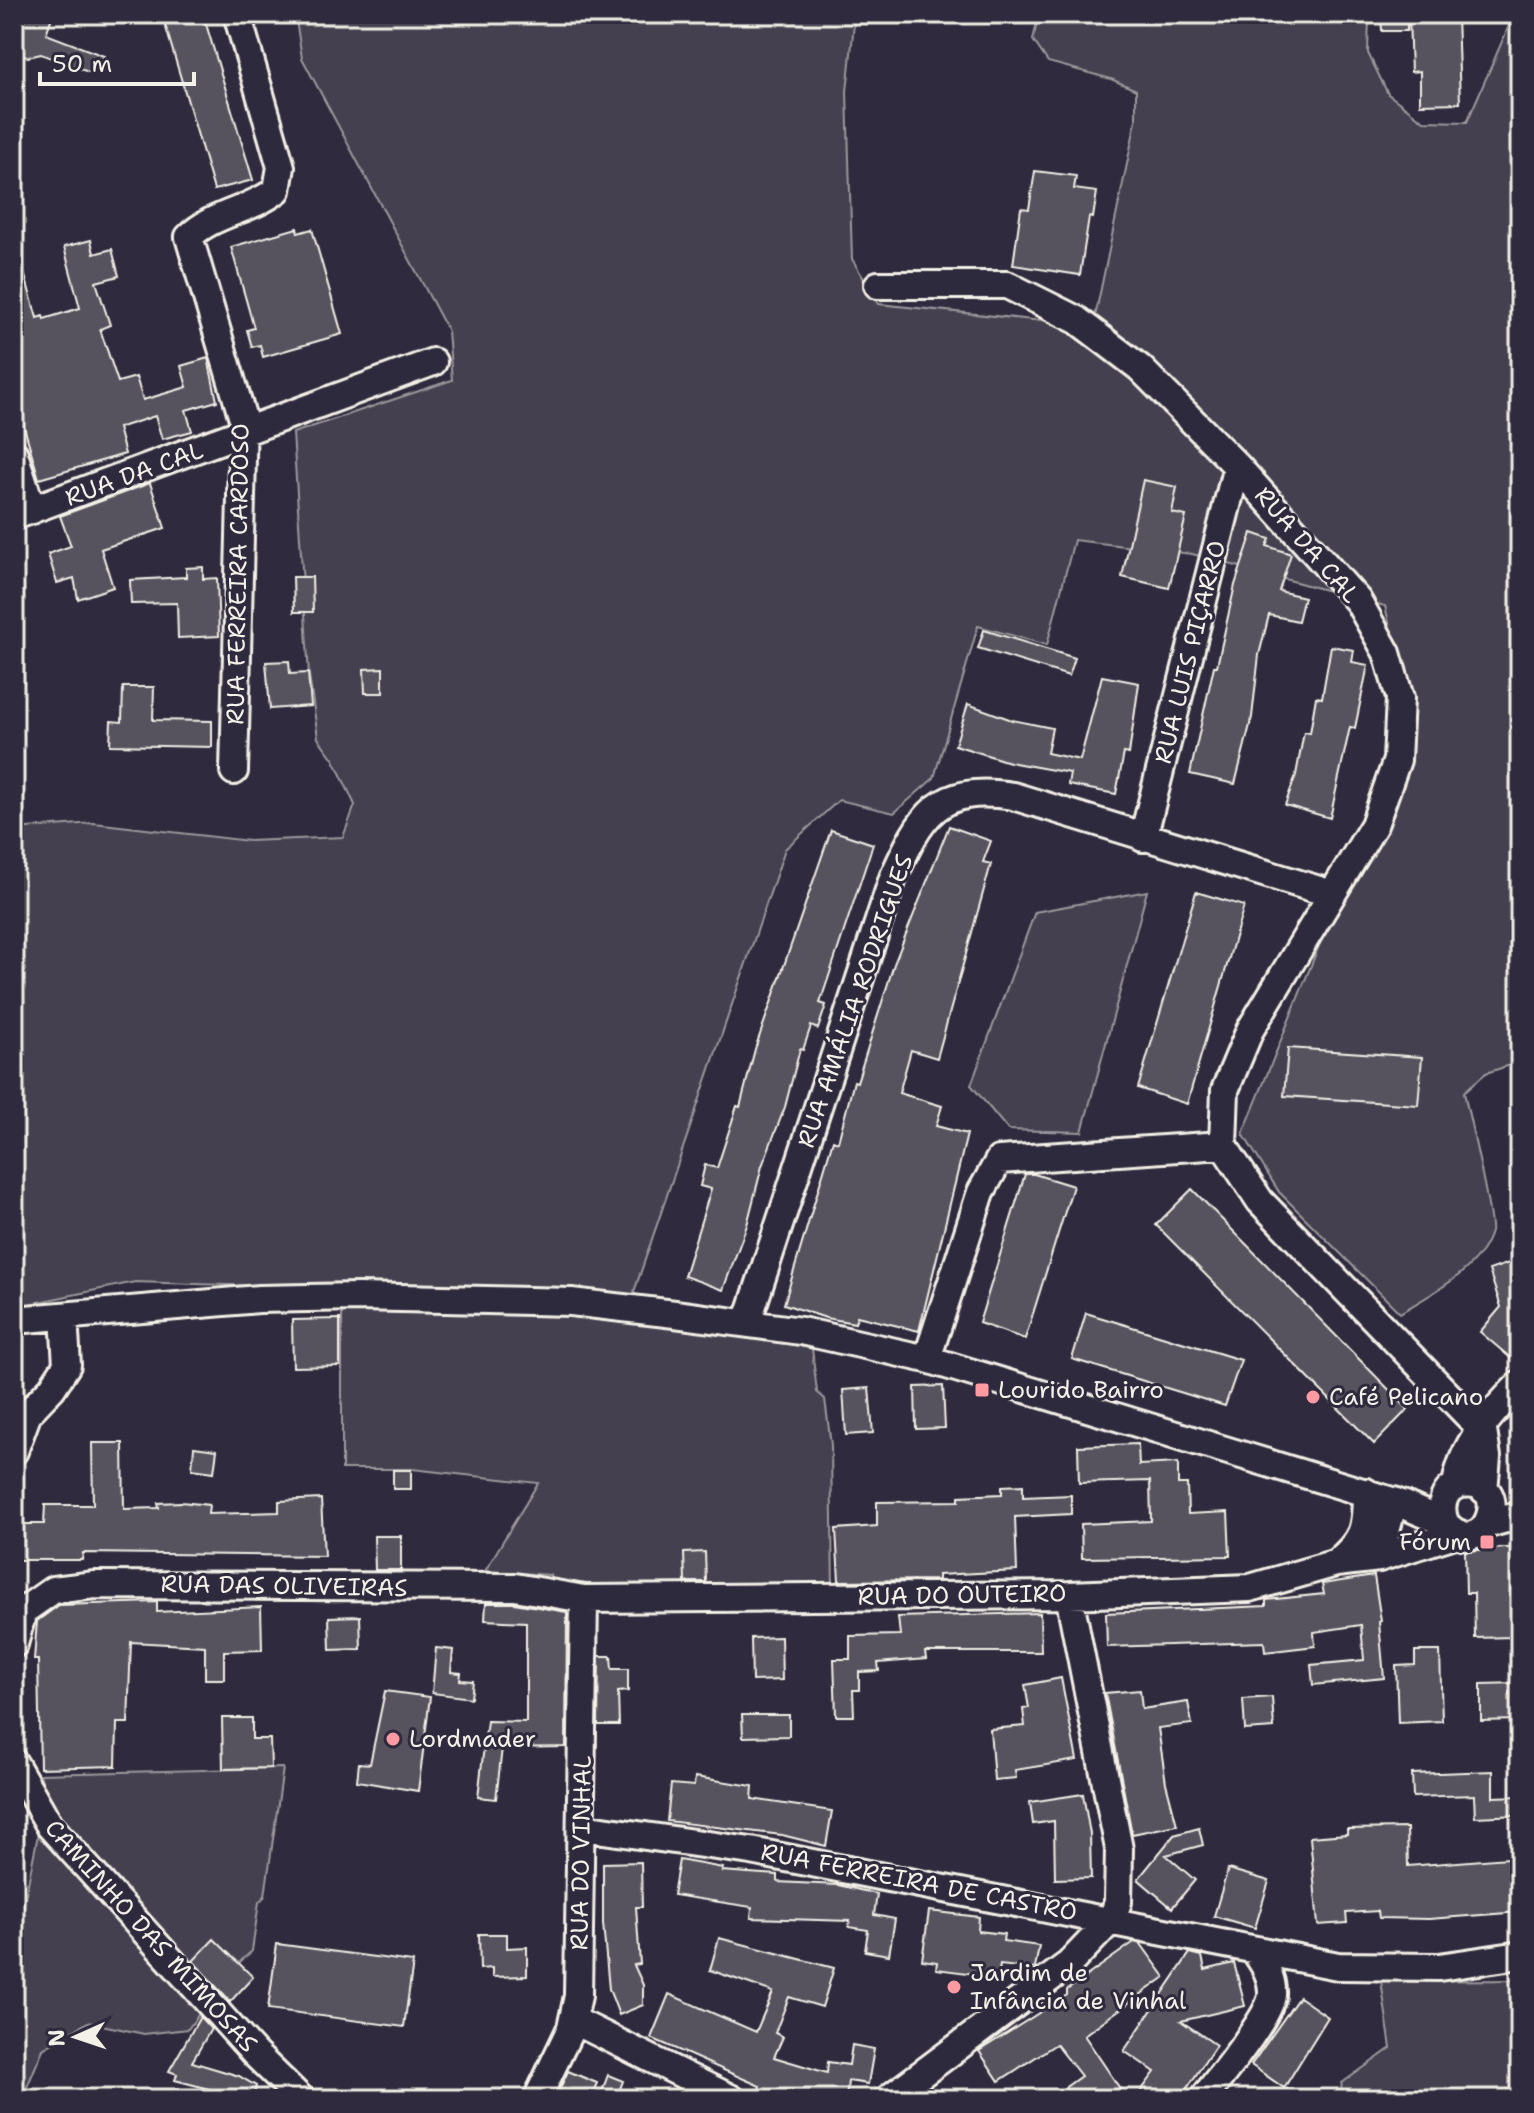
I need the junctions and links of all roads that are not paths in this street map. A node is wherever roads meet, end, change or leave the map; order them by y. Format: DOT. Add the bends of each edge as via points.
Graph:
graph roads {
  1 [pos="237,14"];
  2 [pos="878,285"];
  3 [pos="433,362"];
  4 [pos="241,435"];
  5 [pos="14,454"];
  6 [pos="1237,466"];
  7 [pos="23,513"];
  8 [pos="234,771"];
  9 [pos="1143,838"];
  10 [pos="1332,894"];
  11 [pos="1223,1145"];
  12 [pos="64,1316"];
  13 [pos="14,1320"];
  14 [pos="747,1323"];
  15 [pos="927,1359"];
  16 [pos="1520,1384"];
  17 [pos="1483,1431"];
  18 [pos="14,1451"];
  19 [pos="1366,1492"];
  20 [pos="1487,1493"];
  21 [pos="1520,1502"];
  22 [pos="1399,1503"];
  23 [pos="1451,1510"];
  24 [pos="1520,1515"];
  25 [pos="1488,1524"];
  26 [pos="1379,1558"];
  27 [pos="1336,1563"];
  28 [pos="1069,1595"];
  29 [pos="584,1599"];
  30 [pos="14,1644"];
  31 [pos="14,1763"];
  32 [pos="582,1827"];
  33 [pos="1112,1919"];
  34 [pos="1254,1950"];
  35 [pos="1516,1960"];
  36 [pos="573,2020"];
  37 [pos="301,2099"];
  38 [pos="537,2099"];
  39 [pos="732,2099"];
  40 [pos="888,2099"];
  41 [pos="1203,2099"];
  1 -- 4 [label="street, RUA FERREIRA CARDOSO" via="281,167 277,190 260,203 202,224 189,237 243,419"];
  2 -- 6 [label="street, RUA DA CAL" via="1007,285 1077,320 1140,368"];
  3 -- 4 [label="street, RUA DA CAL"];
  4 -- 7 [label="street, RUA DA CAL"];
  4 -- 8 [label="street, RUA FERREIRA CARDOSO"];
  5 -- 7 [label="street"];
  6 -- 9 [label="street, RUA LUIS PIÇARRO"];
  6 -- 10 [label="street, RUA DA CAL" via="1358,601 1387,653 1400,698 1397,760 1374,825"];
  9 -- 10 [label="street, RUA AMÁLIA RODRIGUES"];
  9 -- 14 [label="street, RUA AMÁLIA RODRIGUES" via="987,791 956,795 914,830 893,878"];
  10 -- 11 [label="street, RUA DA CAL" via="1250,1030 1225,1090"];
  11 -- 15 [label="street" via="999,1160 981,1192"];
  11 -- 17 [label="street" via="1260,1201"];
  12 -- 13 [label="street"];
  12 -- 14 [label="street" via="259,1299 358,1297 571,1302"];
  12 -- 18 [label="street" via="67,1365 28,1413"];
  14 -- 15 [label="street"];
  15 -- 19 [label="street"];
  16 -- 17 [label="street" via="1494,1410"];
  17 -- 20 [label="street"];
  17 -- 23 [label="street" via="1467,1447"];
  19 -- 22 [label="street"];
  19 -- 27 [label="street" via="1358,1545"];
  20 -- 21 [label="street"];
  20 -- 23 [label="street" via="1473,1484"];
  20 -- 25 [label="street" via="1493,1508"];
  22 -- 23 [label="street"];
  22 -- 26 [label="street"];
  23 -- 25 [label="street, RUA DO OUTEIRO" via="1474,1534"];
  23 -- 26 [label="street, RUA DO OUTEIRO"];
  24 -- 25 [label="street"];
  26 -- 27 [label="street, RUA DO OUTEIRO"];
  27 -- 28 [label="street, RUA DO OUTEIRO" via="1250,1588"];
  28 -- 29 [label="street, RUA DO OUTEIRO"];
  28 -- 33 [label="street" via="1119,1849 1118,1902"];
  29 -- 30 [label="street, RUA DAS OLIVEIRAS" via="515,1587 95,1585 53,1590 23,1611"];
  29 -- 32 [label="street, RUA DO VINHAL"];
  31 -- 37 [label="street, CAMINHO DAS MIMOSAS" via="50,1826"];
  32 -- 33 [label="street, RUA FERREIRA DE CASTRO" via="751,1851"];
  32 -- 36 [label="street, RUA DO VINHAL"];
  33 -- 34 [label="street, RUA FERREIRA DE CASTRO"];
  33 -- 40 [label="street" via="1069,1964"];
  34 -- 35 [label="street, RUA FERREIRA DE CASTRO" via="1338,1966 1439,1967"];
  34 -- 41 [label="street" via="1269,1971 1272,1997"];
  36 -- 38 [label="street, RUA DO VINHAL"];
  36 -- 39 [label="street"];
}
